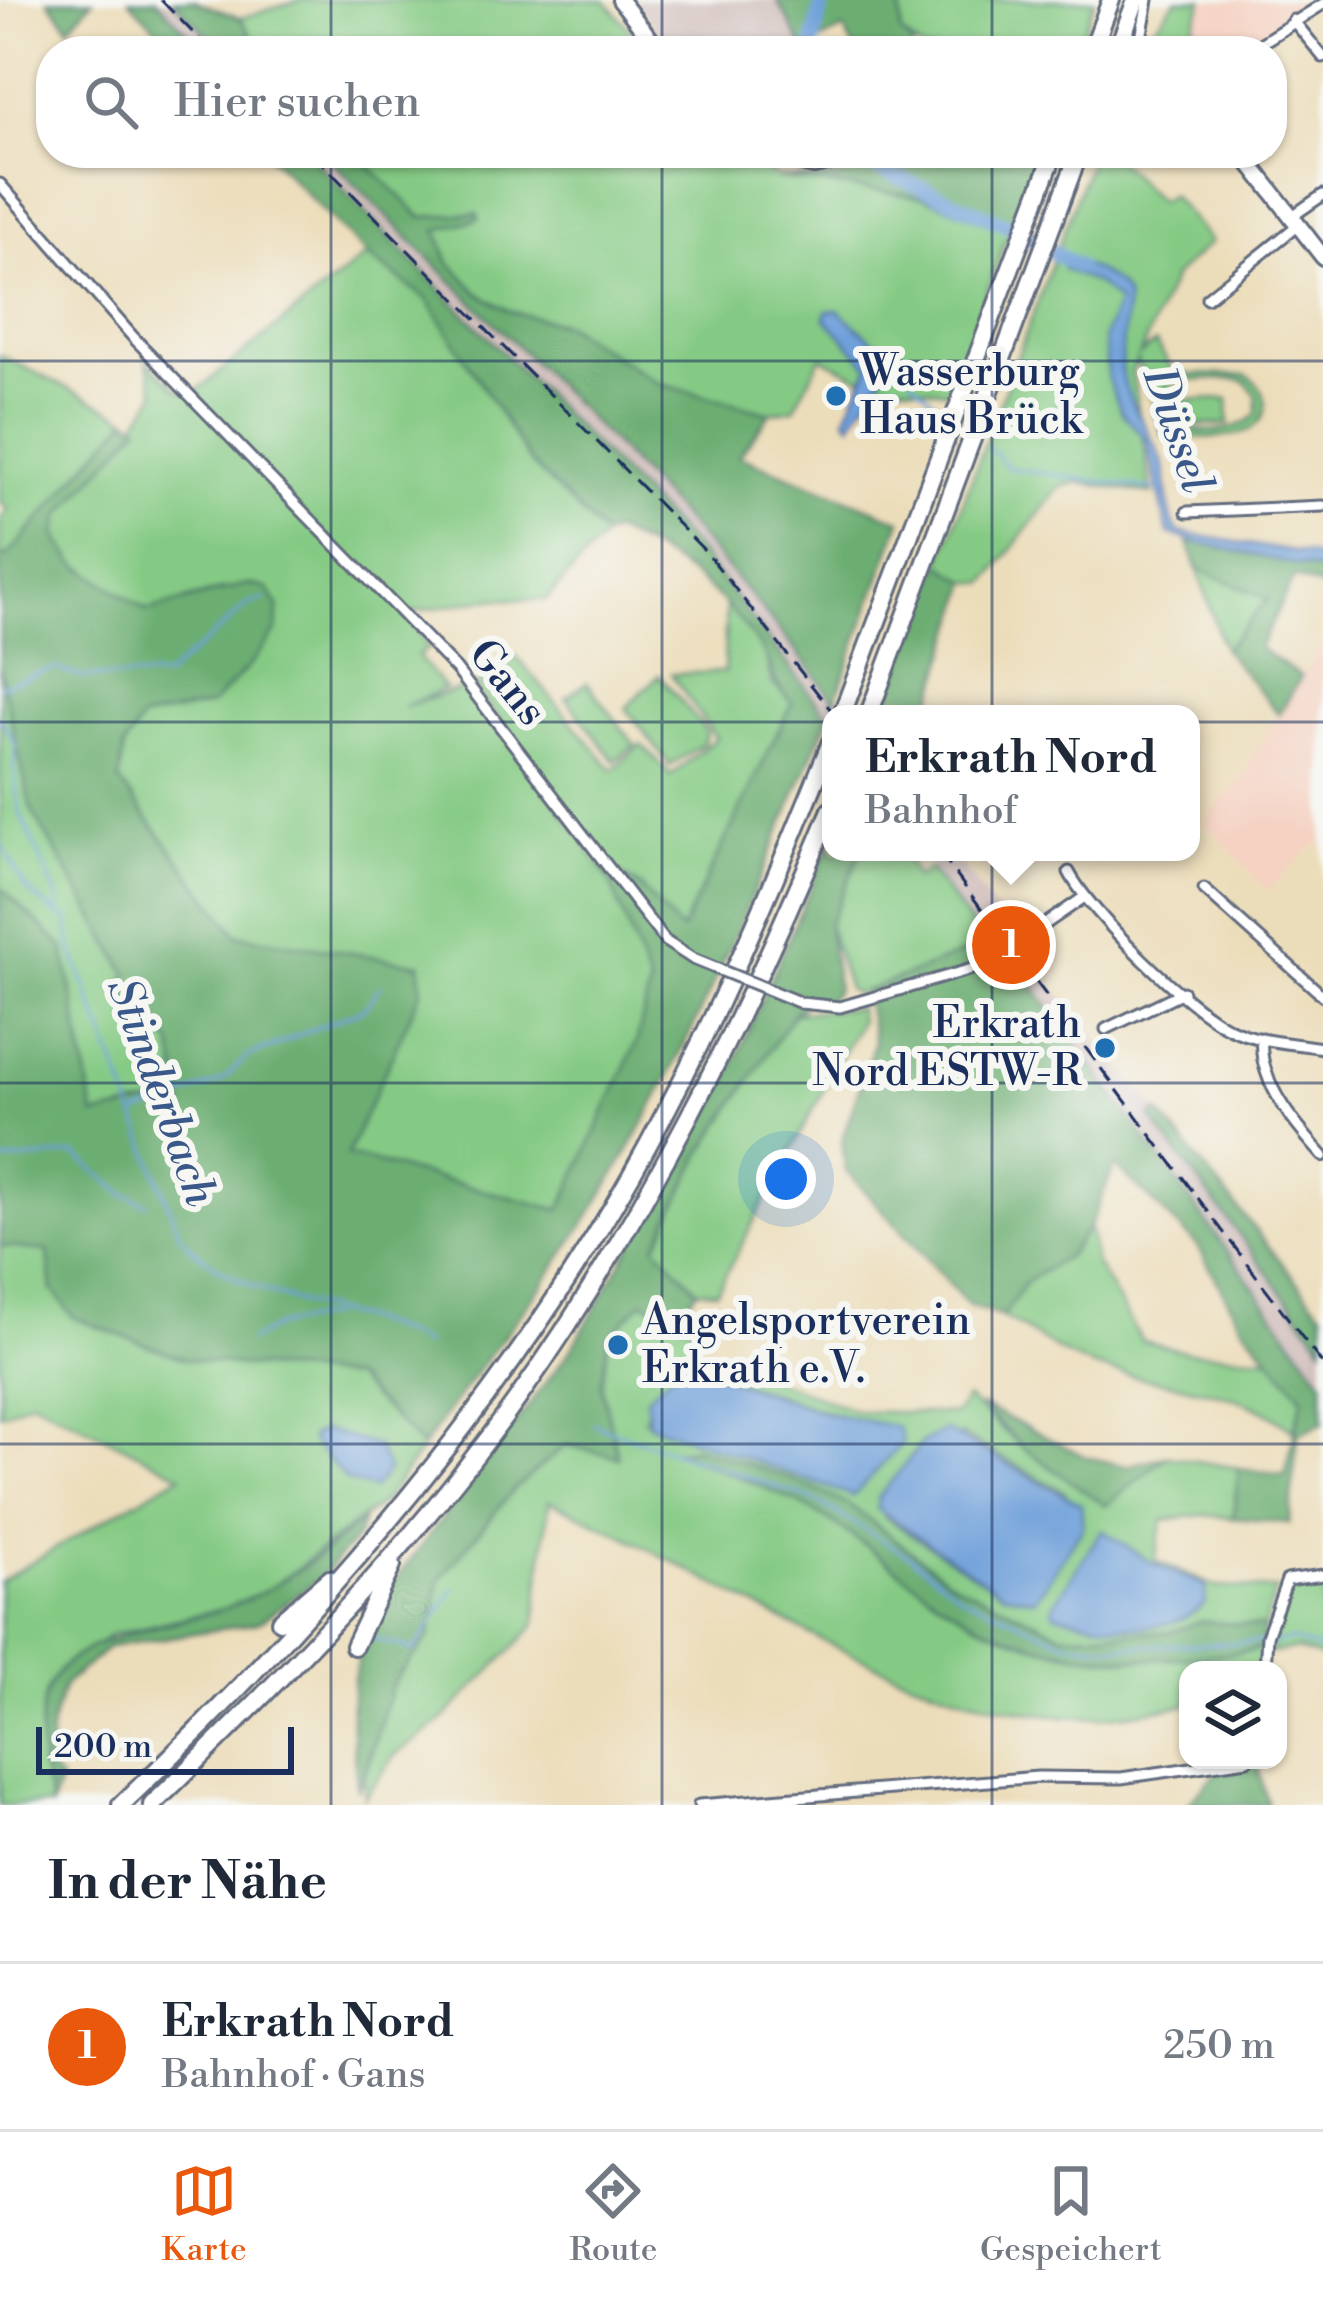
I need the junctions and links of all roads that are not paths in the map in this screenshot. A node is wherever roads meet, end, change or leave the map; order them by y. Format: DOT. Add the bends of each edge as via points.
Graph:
graph roads {
  1 [pos="620,0"];
  2 [pos="1111,0"];
  3 [pos="1136,0"];
  4 [pos="1148,0"];
  5 [pos="1310,4"];
  6 [pos="1323,4"];
  7 [pos="1293,20"];
  8 [pos="1142,33"];
  9 [pos="648,36"];
  10 [pos="1098,36"];
  11 [pos="1123,36"];
  12 [pos="1270,36"];
  13 [pos="1323,57"];
  14 [pos="1048,168"];
  15 [pos="1073,168"];
  16 [pos="1253,168"];
  17 [pos="0,184"];
  18 [pos="1323,196"];
  19 [pos="1294,221"];
  20 [pos="1323,257"];
  21 [pos="1208,298"];
  22 [pos="1323,506"];
  23 [pos="1187,512"];
  24 [pos="846,705"];
  25 [pos="872,705"];
  26 [pos="822,764"];
  27 [pos="822,832"];
  28 [pos="1069,872"];
  29 [pos="1204,889"];
  30 [pos="1083,898"];
  31 [pos="1183,992"];
  32 [pos="1323,996"];
  33 [pos="1106,1029"];
  34 [pos="1262,1038"];
  35 [pos="1323,1048"];
  36 [pos="1323,1156"];
  37 [pos="407,1539"];
  38 [pos="351,1568"];
  39 [pos="1323,1575"];
  40 [pos="280,1621"];
  41 [pos="354,1646"];
  42 [pos="1265,1661"];
  43 [pos="1184,1769"];
  44 [pos="121,1805"];
  45 [pos="152,1805"];
  46 [pos="698,1805"];
  1 -- 9 [label="main road"];
  2 -- 10 [label="highway"];
  3 -- 11 [label="highway"];
  4 -- 8 [label="street"];
  5 -- 6 [label="street"];
  5 -- 7 [label="street"];
  7 -- 12 [label="street"];
  7 -- 13 [label="street"];
  14 -- 24 [label="highway"];
  15 -- 25 [label="highway"];
  16 -- 19 [label="main road"];
  17 -- 30 [label="street, Gans, bridge" via="133,337 457,669 665,941 692,959 801,1003 840,1007 986,965"];
  18 -- 19 [label="street"];
  19 -- 20 [label="main road"];
  19 -- 21 [label="street"];
  22 -- 23 [label="street"];
  26 -- 38 [label="highway" via="693,1056 589,1245 520,1350"];
  27 -- 37 [label="highway" via="780,933 649,1188 514,1404"];
  28 -- 30 [label="street"];
  29 -- 32 [label="street"];
  30 -- 31 [label="street"];
  31 -- 33 [label="street"];
  31 -- 34 [label="street" via="1220,1024"];
  34 -- 35 [label="street"];
  34 -- 36 [label="street" via="1271,1081"];
  37 -- 41 [label="highway"];
  37 -- 45 [label="highway"];
  38 -- 40 [label="highway"];
  38 -- 44 [label="highway"];
  39 -- 42 [label="street" via="1287,1580"];
  43 -- 46 [label="street"];
}
